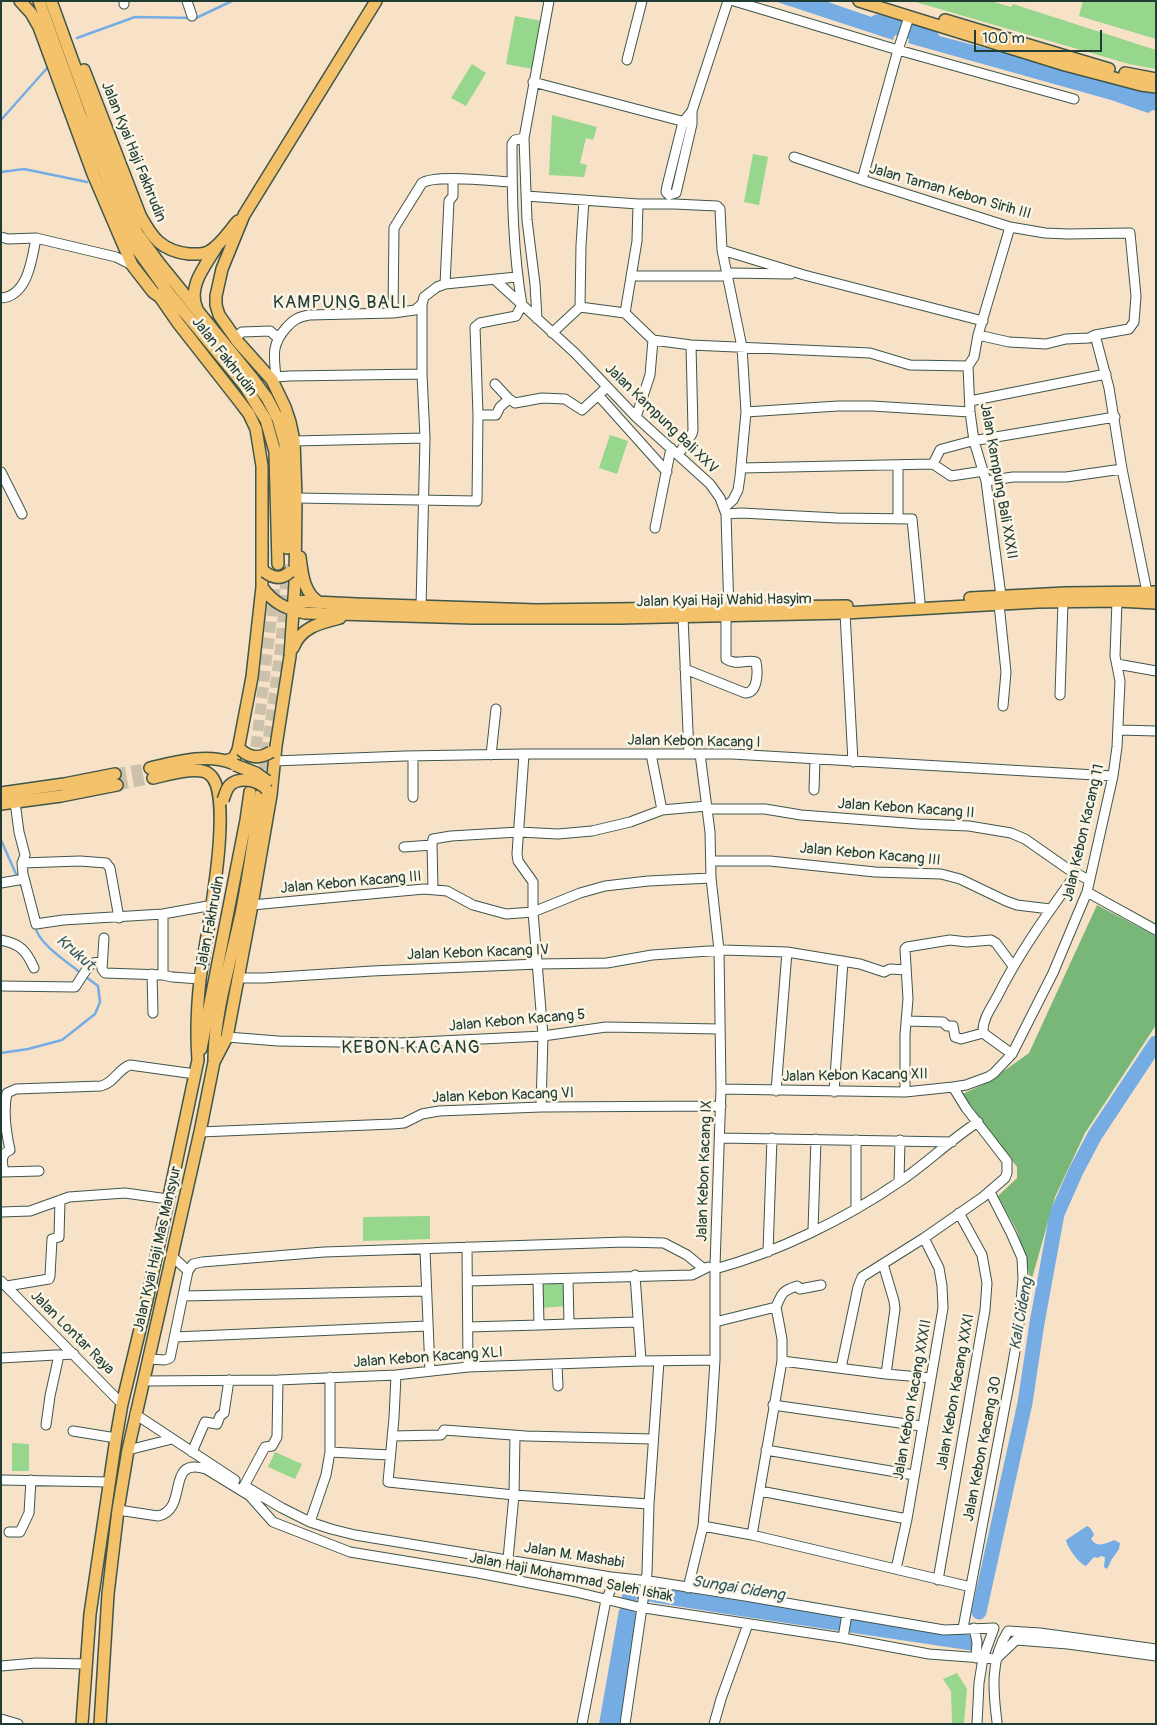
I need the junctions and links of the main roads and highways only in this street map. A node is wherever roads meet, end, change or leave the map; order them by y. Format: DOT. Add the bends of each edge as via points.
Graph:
graph roads {
  1 [pos="20,1"];
  2 [pos="39,1"];
  3 [pos="51,1"];
  4 [pos="57,1"];
  5 [pos="376,1"];
  6 [pos="859,1"];
  7 [pos="883,1"];
  8 [pos="1156,79"];
  9 [pos="1156,88"];
  10 [pos="86,115"];
  11 [pos="244,215"];
  12 [pos="224,237"];
  13 [pos="129,238"];
  14 [pos="160,297"];
  15 [pos="216,305"];
  16 [pos="197,310"];
  17 [pos="295,546"];
  18 [pos="287,567"];
  19 [pos="263,569"];
  20 [pos="262,587"];
  21 [pos="1152,592"];
  22 [pos="1000,600"];
  23 [pos="320,603"];
  24 [pos="1156,603"];
  25 [pos="293,606"];
  26 [pos="775,611"];
  27 [pos="728,613"];
  28 [pos="351,614"];
  29 [pos="290,656"];
  30 [pos="240,748"];
  31 [pos="273,754"];
  32 [pos="231,763"];
  33 [pos="116,780"];
  34 [pos="265,790"];
  35 [pos="10,797"];
  36 [pos="1,804"];
  37 [pos="222,804"];
  38 [pos="198,1060"];
  39 [pos="214,1062"];
  40 [pos="82,1724"];
  41 [pos="100,1724"];
  1 -- 14 [label="main road, Jalan Fakhrudin" via="39,26 132,265"];
  2 -- 10 [label="main road, Jalan Fakhrudin"];
  3 -- 10 [label="main road, Jalan Fakhrudin"];
  4 -- 12 [label="main road, Jalan Kyai Haji Fakhrudin" via="145,226 168,249 186,253 207,252"];
  5 -- 11 [label="main road, Jalan Kyai Haji Fakhrudin"];
  6 -- 9 [label="main road" via="908,20"];
  7 -- 8 [label="main road" via="1114,70"];
  10 -- 13 [label="main road, Jalan Fakhrudin"];
  10 -- 16 [label="main road, Jalan Fakhrudin" via="137,232"];
  11 -- 12 [label="main road, Jalan Kyai Haji Fakhrudin"];
  11 -- 15 [label="main road, Jalan Kyai Haji Fakhrudin" via="222,269"];
  12 -- 16 [label="main road" via="196,284 194,302"];
  13 -- 14 [label="main road"];
  13 -- 18 [label="main road, Jalan Fakhrudin" via="167,291 245,386 266,420 275,452"];
  14 -- 19 [label="main road, Jalan Fakhrudin" via="249,414 256,429 262,466"];
  15 -- 17 [label="main road, Jalan Fakhrudin" via="235,338 274,379 285,407 294,441"];
  16 -- 18 [label="main road, Jalan Fakhrudin" via="253,379 278,419 285,444"];
  17 -- 18 [label="main road, Jalan Fakhrudin"];
  17 -- 23 [label="main road" via="300,554 308,593"];
  18 -- 19 [label="main road, bridge" via="282,577 274,578"];
  18 -- 25 [label="main road, Jalan Fakhrudin"];
  19 -- 20 [label="main road, Jalan Fakhrudin"];
  20 -- 25 [label="main road" via="272,600"];
  20 -- 30 [label="main road, Jalan Fakhrudin"];
  21 -- 22 [label="main road, Jalan Kyai Haji Wahid Hasyim" via="1065,593"];
  22 -- 24 [label="main road, Jalan Kyai Haji Wahid Hasyim"];
  22 -- 26 [label="main road, Jalan Kyai Haji Wahid Hasyim"];
  22 -- 26 [label="main road, Jalan Kyai Haji Wahid Hasyim" via="844,613"];
  23 -- 25 [label="main road, Jalan Kyai Haji Wahid Hasyim"];
  23 -- 27 [label="main road, Jalan Kyai Haji Wahid Hasyim"];
  25 -- 28 [label="main road, Jalan Kyai Haji Wahid Hasyim" via="305,613"];
  25 -- 29 [label="main road, Jalan Fakhrudin"];
  26 -- 27 [label="main road, Jalan Kyai Haji Wahid Hasyim"];
  27 -- 28 [label="main road, Jalan Kyai Haji Wahid Hasyim" via="683,617 473,618"];
  28 -- 29 [label="main road" via="306,630"];
  29 -- 31 [label="main road, Jalan Fakhrudin"];
  30 -- 31 [label="main road, bridge" via="250,756"];
  30 -- 32 [label="main road, Jalan Fakhrudin"];
  31 -- 34 [label="main road, Jalan Fakhrudin"];
  32 -- 34 [label="main road, bridge" via="256,774"];
  32 -- 37 [label="main road, Jalan Kyai Haji Mas Mansyur" via="200,759 152,773 195,770 208,773 216,781"];
  33 -- 35 [label="main road" via="64,784"];
  34 -- 37 [label="main road, bridge" via="259,782 239,780 228,788"];
  34 -- 38 [label="main road, Jalan Fakhrudin" via="233,887"];
  34 -- 39 [label="main road, Jalan Fakhrudin" via="217,1023"];
  34 -- 39 [label="main road, Jalan Kyai Haji Mas Mansyur" via="252,905 227,1037"];
  35 -- 36 [label="main road"];
  37 -- 38 [label="main road, Jalan Kyai Haji Mas Mansyur" via="213,904 200,979 196,1033"];
  38 -- 40 [label="main road, Jalan Kyai Haji Mas Mansyur" via="116,1438 90,1614"];
  39 -- 41 [label="main road, Jalan Kyai Haji Mas Mansyur" via="128,1450 108,1594"];
}
